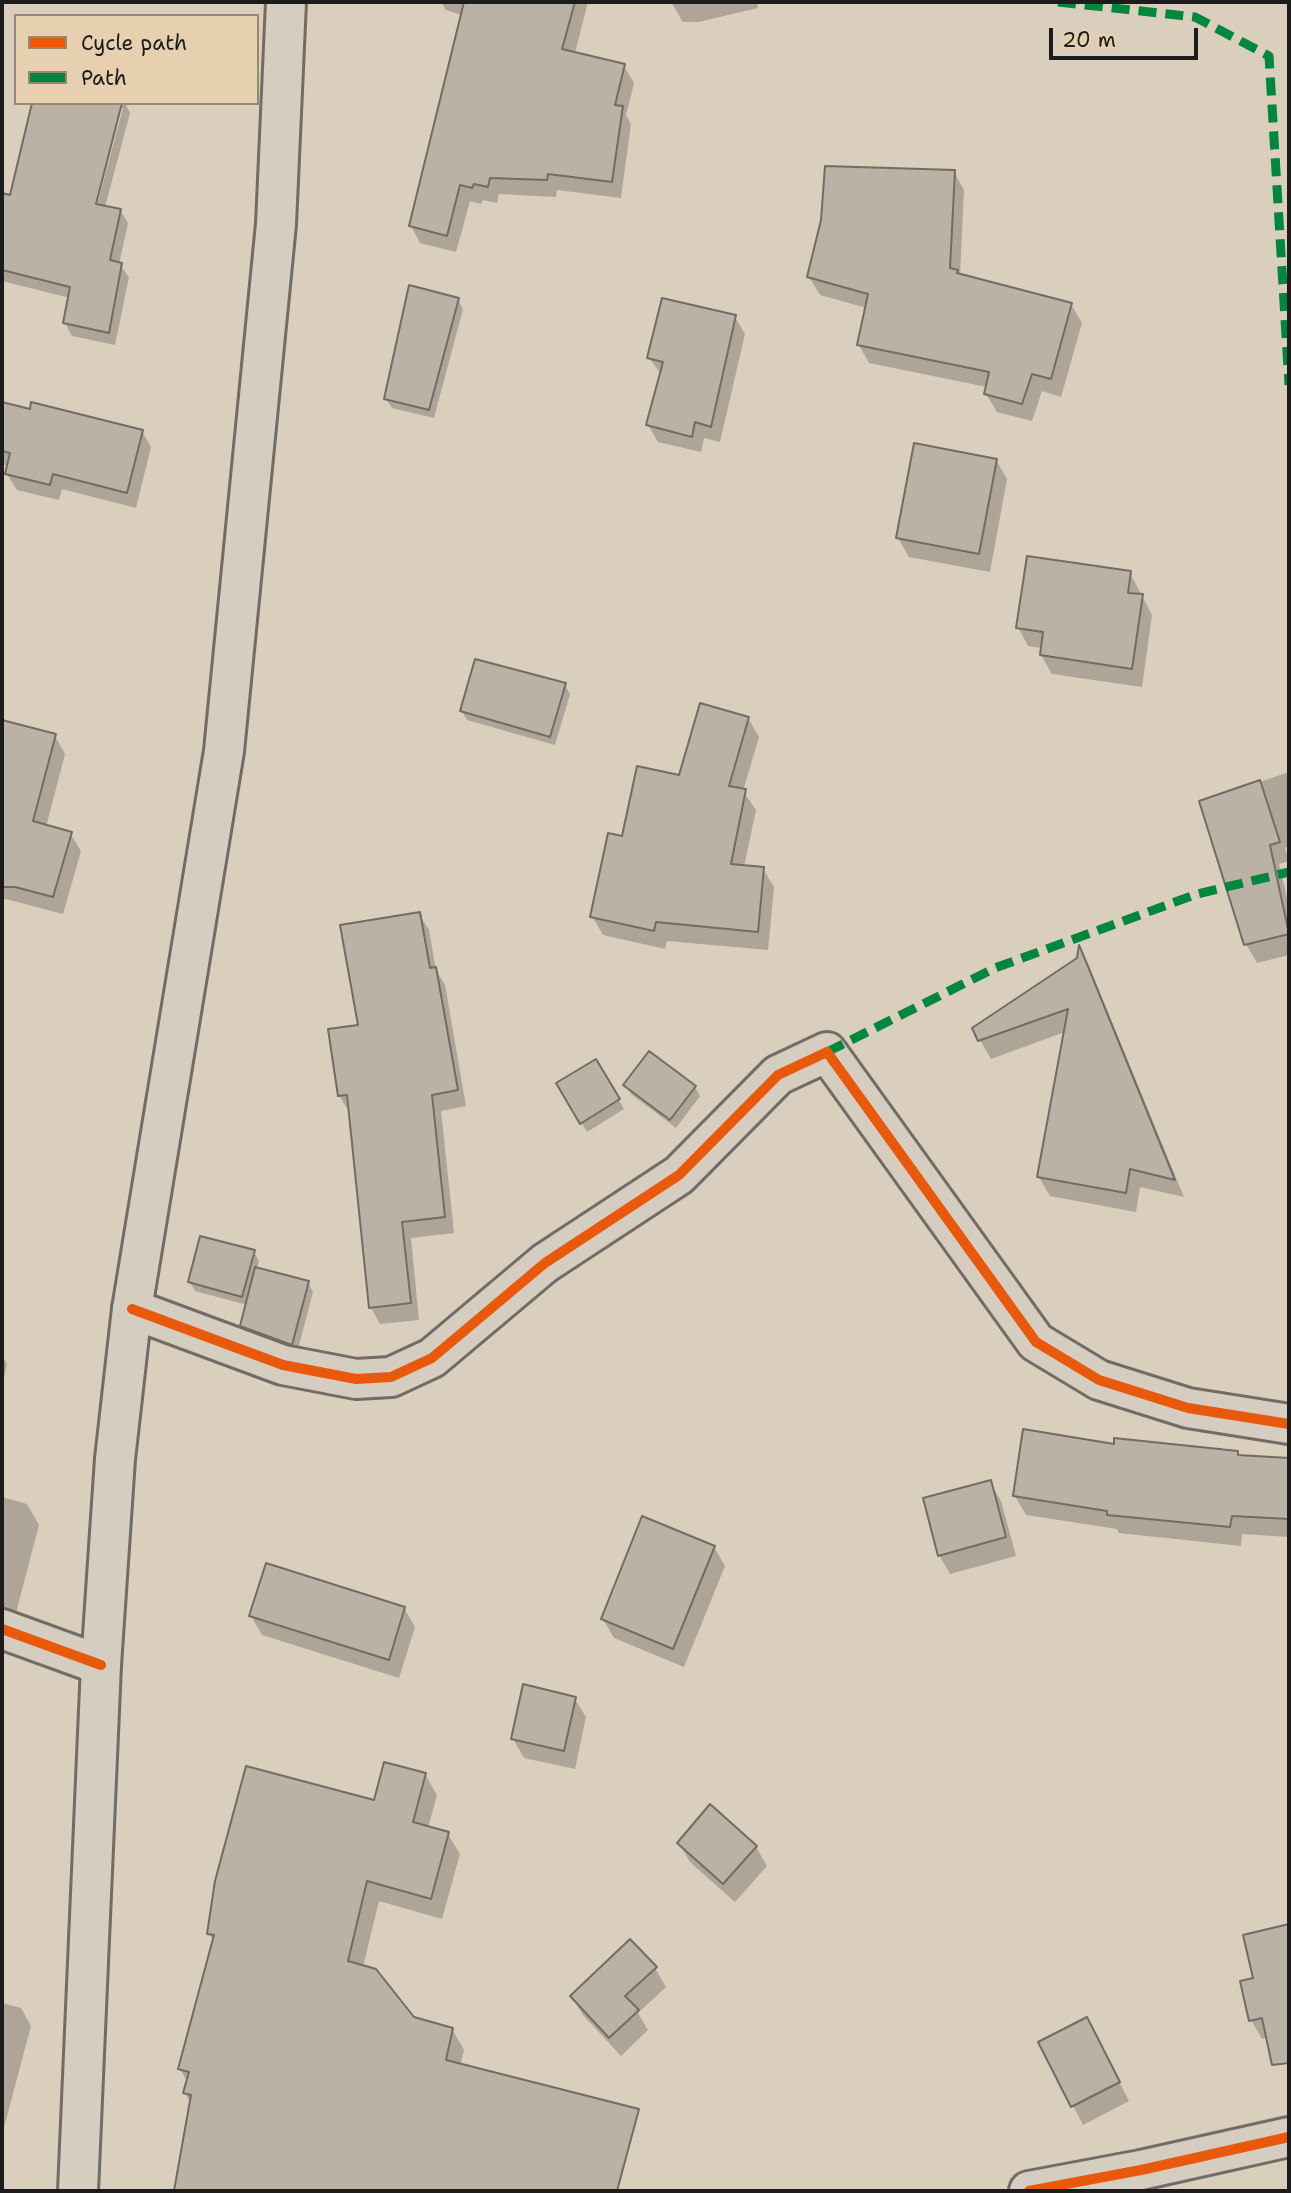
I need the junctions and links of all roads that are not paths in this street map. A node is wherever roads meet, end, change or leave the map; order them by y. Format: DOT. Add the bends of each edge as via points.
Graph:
graph roads {
  1 [pos="286,2"];
  2 [pos="132,1309"];
  3 [pos="1289,1424"];
  4 [pos="2,1629"];
  5 [pos="101,1665"];
  6 [pos="1289,2137"];
  7 [pos="78,2191"];
  8 [pos="1029,2191"];
  1 -- 2 [label="main road" via="276,224 224,751"];
  2 -- 3 [label="main road" via="284,1365 356,1379 391,1377 432,1358 545,1262 679,1175 778,1076 827,1052 1037,1342 1099,1380 1188,1408"];
  2 -- 5 [label="main road" via="115,1459"];
  4 -- 5 [label="main road"];
  5 -- 7 [label="main road"];
  6 -- 8 [label="main road"];
}
